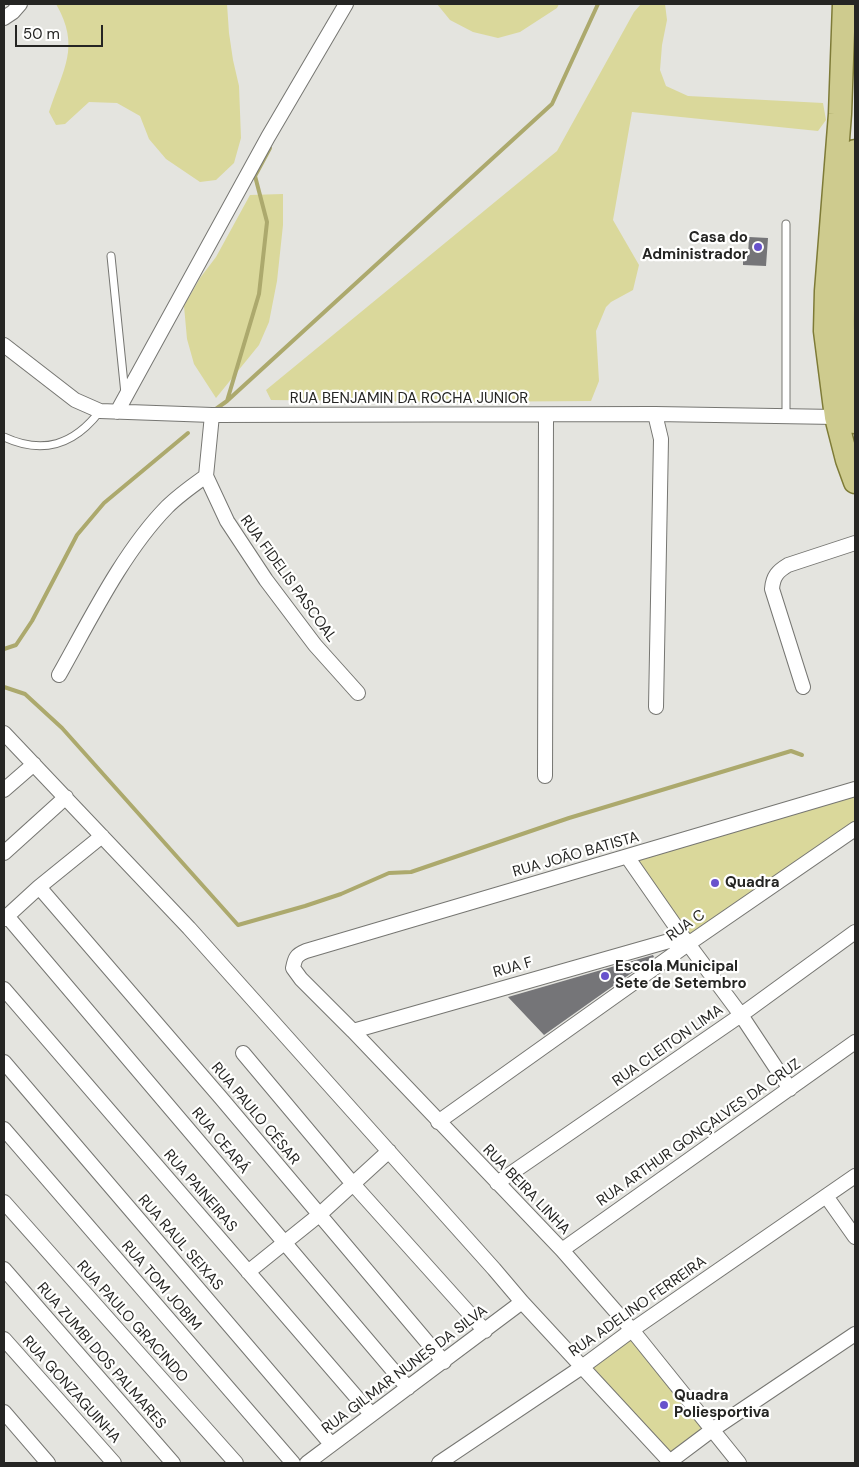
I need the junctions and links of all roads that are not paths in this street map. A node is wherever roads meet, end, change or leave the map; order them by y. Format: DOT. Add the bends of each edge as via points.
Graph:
graph roads {
  1 [pos="20,4"];
  2 [pos="346,4"];
  3 [pos="844,4"];
  4 [pos="4,18"];
  5 [pos="855,151"];
  6 [pos="786,224"];
  7 [pos="111,256"];
  8 [pos="4,344"];
  9 [pos="125,397"];
  10 [pos="100,411"];
  11 [pos="117,412"];
  12 [pos="546,414"];
  13 [pos="655,414"];
  14 [pos="677,415"];
  15 [pos="212,416"];
  16 [pos="786,416"];
  17 [pos="849,421"];
  18 [pos="4,437"];
  19 [pos="661,439"];
  20 [pos="206,476"];
  21 [pos="855,482"];
  22 [pos="855,543"];
  23 [pos="58,675"];
  24 [pos="803,687"];
  25 [pos="358,693"];
  26 [pos="656,707"];
  27 [pos="4,733"];
  28 [pos="34,764"];
  29 [pos="545,776"];
  30 [pos="4,790"];
  31 [pos="855,790"];
  32 [pos="66,797"];
  33 [pos="855,829"];
  34 [pos="102,836"];
  35 [pos="4,854"];
  36 [pos="628,858"];
  37 [pos="39,887"];
  38 [pos="6,917"];
  39 [pos="855,932"];
  40 [pos="686,941"];
  41 [pos="306,951"];
  42 [pos="4,989"];
  43 [pos="741,1015"];
  44 [pos="353,1031"];
  45 [pos="855,1042"];
  46 [pos="243,1053"];
  47 [pos="4,1062"];
  48 [pos="790,1089"];
  49 [pos="438,1122"];
  50 [pos="4,1130"];
  51 [pos="389,1151"];
  52 [pos="855,1176"];
  53 [pos="497,1183"];
  54 [pos="353,1184"];
  55 [pos="826,1196"];
  56 [pos="4,1202"];
  57 [pos="319,1215"];
  58 [pos="855,1237"];
  59 [pos="283,1242"];
  60 [pos="562,1250"];
  61 [pos="4,1269"];
  62 [pos="248,1272"];
  63 [pos="522,1302"];
  64 [pos="632,1330"];
  65 [pos="485,1331"];
  66 [pos="855,1334"];
  67 [pos="4,1339"];
  68 [pos="444,1362"];
  69 [pos="582,1367"];
  70 [pos="408,1388"];
  71 [pos="4,1412"];
  72 [pos="371,1414"];
  73 [pos="712,1430"];
  74 [pos="332,1444"];
  75 [pos="48,1463"];
  76 [pos="114,1463"];
  77 [pos="173,1463"];
  78 [pos="236,1463"];
  79 [pos="293,1463"];
  80 [pos="307,1463"];
  81 [pos="439,1463"];
  82 [pos="670,1463"];
  83 [pos="739,1463"];
  1 -- 4 [label="street"];
  2 -- 9 [label="street" via="268,137"];
  3 -- 17 [label="main road" via="825,330"];
  5 -- 17 [label="main road" via="844,282 843,332"];
  6 -- 16 [label="lane"];
  7 -- 9 [label="lane"];
  8 -- 10 [label="street, RUA BENJAMIN DA ROCHA JUNIOR" via="75,400"];
  9 -- 11 [label="street"];
  10 -- 11 [label="street, RUA BENJAMIN DA ROCHA JUNIOR"];
  10 -- 18 [label="lane" via="65,441 37,447 18,444"];
  11 -- 15 [label="street, RUA BENJAMIN DA ROCHA JUNIOR"];
  12 -- 13 [label="street, RUA BENJAMIN DA ROCHA JUNIOR"];
  12 -- 15 [label="street, RUA BENJAMIN DA ROCHA JUNIOR"];
  12 -- 29 [label="street"];
  13 -- 14 [label="street, RUA BENJAMIN DA ROCHA JUNIOR"];
  13 -- 19 [label="street"];
  14 -- 16 [label="street, RUA BENJAMIN DA ROCHA JUNIOR"];
  14 -- 19 [label="street"];
  15 -- 20 [label="street"];
  16 -- 17 [label="street, RUA BENJAMIN DA ROCHA JUNIOR"];
  17 -- 21 [label="main road" via="847,460"];
  19 -- 26 [label="street"];
  20 -- 23 [label="street" via="167,508 133,549"];
  20 -- 25 [label="street, RUA FIDELIS PASCOAL" via="227,522 250,558 315,645"];
  22 -- 24 [label="street" via="788,565 773,579 772,589"];
  27 -- 28 [label="street"];
  28 -- 30 [label="street"];
  28 -- 32 [label="street"];
  31 -- 36 [label="street, RUA JOĀO BATISTA"];
  32 -- 34 [label="street"];
  32 -- 35 [label="street"];
  33 -- 40 [label="street, RUA C"];
  34 -- 37 [label="street"];
  34 -- 51 [label="street"];
  36 -- 40 [label="street"];
  36 -- 41 [label="street, RUA JOĀO BATISTA"];
  37 -- 38 [label="street"];
  37 -- 57 [label="street, RUA PAULO CÉSAR"];
  38 -- 59 [label="street, RUA CEARÁ"];
  39 -- 43 [label="street, RUA CLEITON LIMA"];
  40 -- 43 [label="street"];
  40 -- 44 [label="street, RUA F"];
  40 -- 49 [label="street, RUA C"];
  41 -- 44 [label="street, RUA BEIRA LINHA" via="298,954 293,968"];
  42 -- 62 [label="street, RUA PAINEIRAS"];
  43 -- 48 [label="street"];
  43 -- 53 [label="street, RUA CLEITON LIMA"];
  44 -- 49 [label="street, RUA BEIRA LINHA"];
  45 -- 48 [label="street, RUA ARTHUR GONÇALVES DA CRUZ"];
  46 -- 54 [label="street, RUA PAULO CÉSAR"];
  47 -- 74 [label="street, RUA RAUL SEIXAS"];
  48 -- 60 [label="street, RUA ARTHUR GONÇALVES DA CRUZ"];
  49 -- 53 [label="street, RUA BEIRA LINHA"];
  50 -- 79 [label="street, RUA TOM JOBIM"];
  51 -- 54 [label="street"];
  51 -- 63 [label="street"];
  52 -- 55 [label="street, RUA ADELINO FERREIRA"];
  53 -- 60 [label="street, RUA BEIRA LINHA"];
  54 -- 57 [label="street"];
  54 -- 65 [label="street, RUA PAULO CÉSAR"];
  55 -- 58 [label="street"];
  55 -- 64 [label="street, RUA ADELINO FERREIRA"];
  56 -- 78 [label="street, RUA PAULO GRACINDO"];
  57 -- 59 [label="street"];
  57 -- 68 [label="street, RUA PAULO CÉSAR"];
  59 -- 62 [label="street"];
  59 -- 70 [label="street, RUA CEARÁ"];
  60 -- 64 [label="street, RUA BEIRA LINHA"];
  61 -- 77 [label="street, RUA ZUMBI DOS PALMARES"];
  62 -- 72 [label="street, RUA PAINEIRAS"];
  63 -- 65 [label="street, RUA GILMAR NUNES DA SILVA"];
  63 -- 69 [label="street"];
  64 -- 69 [label="street, RUA ADELINO FERREIRA"];
  64 -- 73 [label="street, RUA BEIRA LINHA"];
  65 -- 68 [label="street, RUA GILMAR NUNES DA SILVA"];
  66 -- 73 [label="street"];
  67 -- 76 [label="street, RUA GONZAGUINHA"];
  68 -- 70 [label="street, RUA GILMAR NUNES DA SILVA"];
  69 -- 81 [label="street, RUA ADELINO FERREIRA"];
  69 -- 82 [label="street"];
  70 -- 72 [label="street, RUA GILMAR NUNES DA SILVA"];
  71 -- 75 [label="street"];
  72 -- 74 [label="street, RUA GILMAR NUNES DA SILVA"];
  73 -- 82 [label="street"];
  73 -- 83 [label="street, RUA BEIRA LINHA"];
  74 -- 80 [label="street, RUA GILMAR NUNES DA SILVA"];
}
